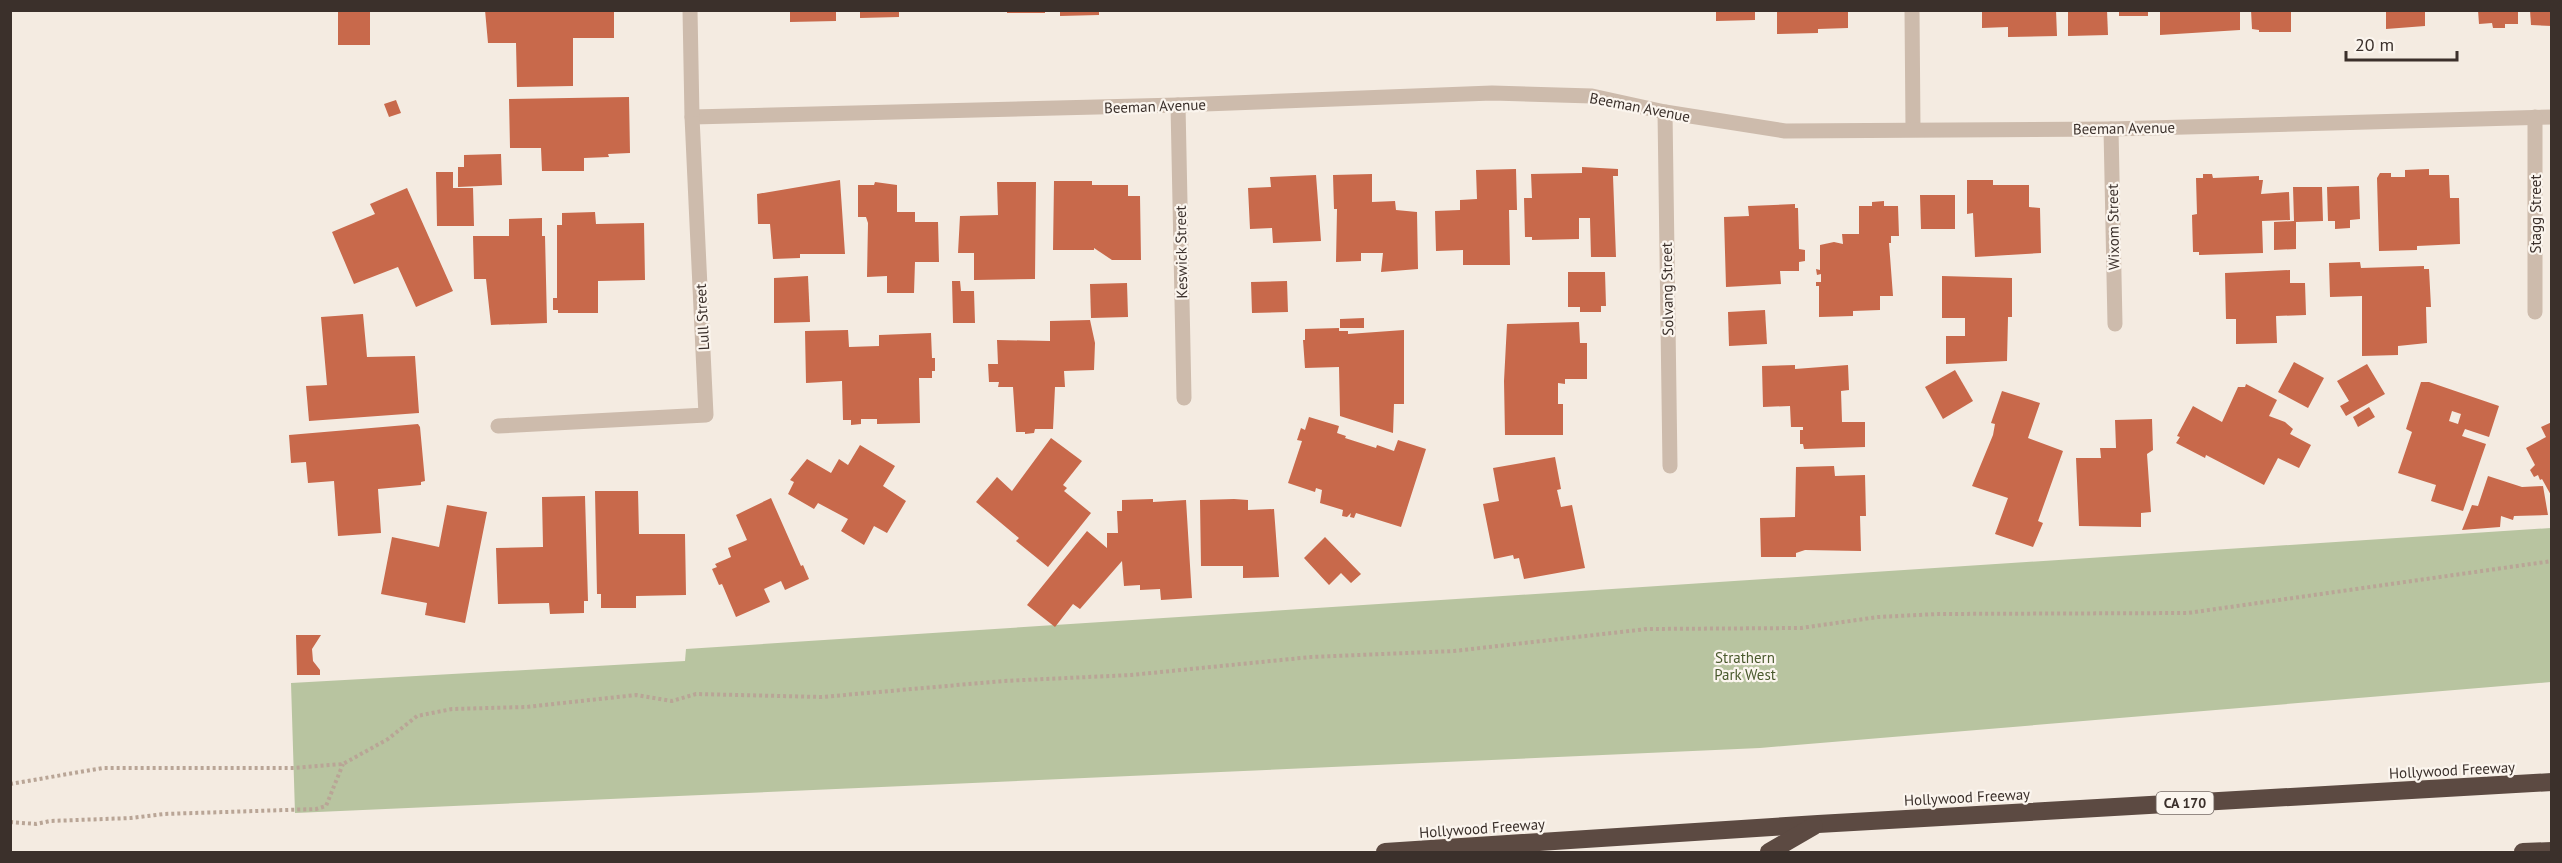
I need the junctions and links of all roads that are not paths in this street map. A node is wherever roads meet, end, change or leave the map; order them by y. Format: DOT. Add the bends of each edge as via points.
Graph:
graph roads {
  1 [pos="690,10"];
  2 [pos="1912,10"];
  3 [pos="1178,105"];
  4 [pos="1665,112"];
  5 [pos="692,117"];
  6 [pos="2535,117"];
  7 [pos="2552,117"];
  8 [pos="1913,129"];
  9 [pos="2111,129"];
  10 [pos="2535,312"];
  11 [pos="2115,324"];
  12 [pos="1184,398"];
  13 [pos="498,426"];
  14 [pos="1670,466"];
  15 [pos="2552,782"];
  16 [pos="1818,824"];
  17 [pos="2552,850"];
  18 [pos="1385,852"];
  19 [pos="1768,852"];
  20 [pos="2523,852"];
  1 -- 5 [label="street, Lull Street"];
  2 -- 8 [label="street"];
  3 -- 4 [label="street, Beeman Avenue" via="1492,93 1592,96"];
  3 -- 5 [label="street, Beeman Avenue"];
  3 -- 12 [label="street, Keswick Street"];
  4 -- 8 [label="street, Beeman Avenue" via="1785,131"];
  4 -- 14 [label="street, Solvang Street"];
  5 -- 13 [label="street, Lull Street" via="706,415"];
  6 -- 7 [label="street, Beeman Avenue"];
  6 -- 9 [label="street, Beeman Avenue"];
  6 -- 10 [label="street, Stagg Street"];
  8 -- 9 [label="street, Beeman Avenue"];
  9 -- 11 [label="street, Wixom Street"];
  15 -- 16 [label="highway, Hollywood Freeway / CA 170"];
  16 -- 18 [label="highway, Hollywood Freeway / CA 170"];
  16 -- 19 [label="highway"];
  17 -- 20 [label="highway"];
}
